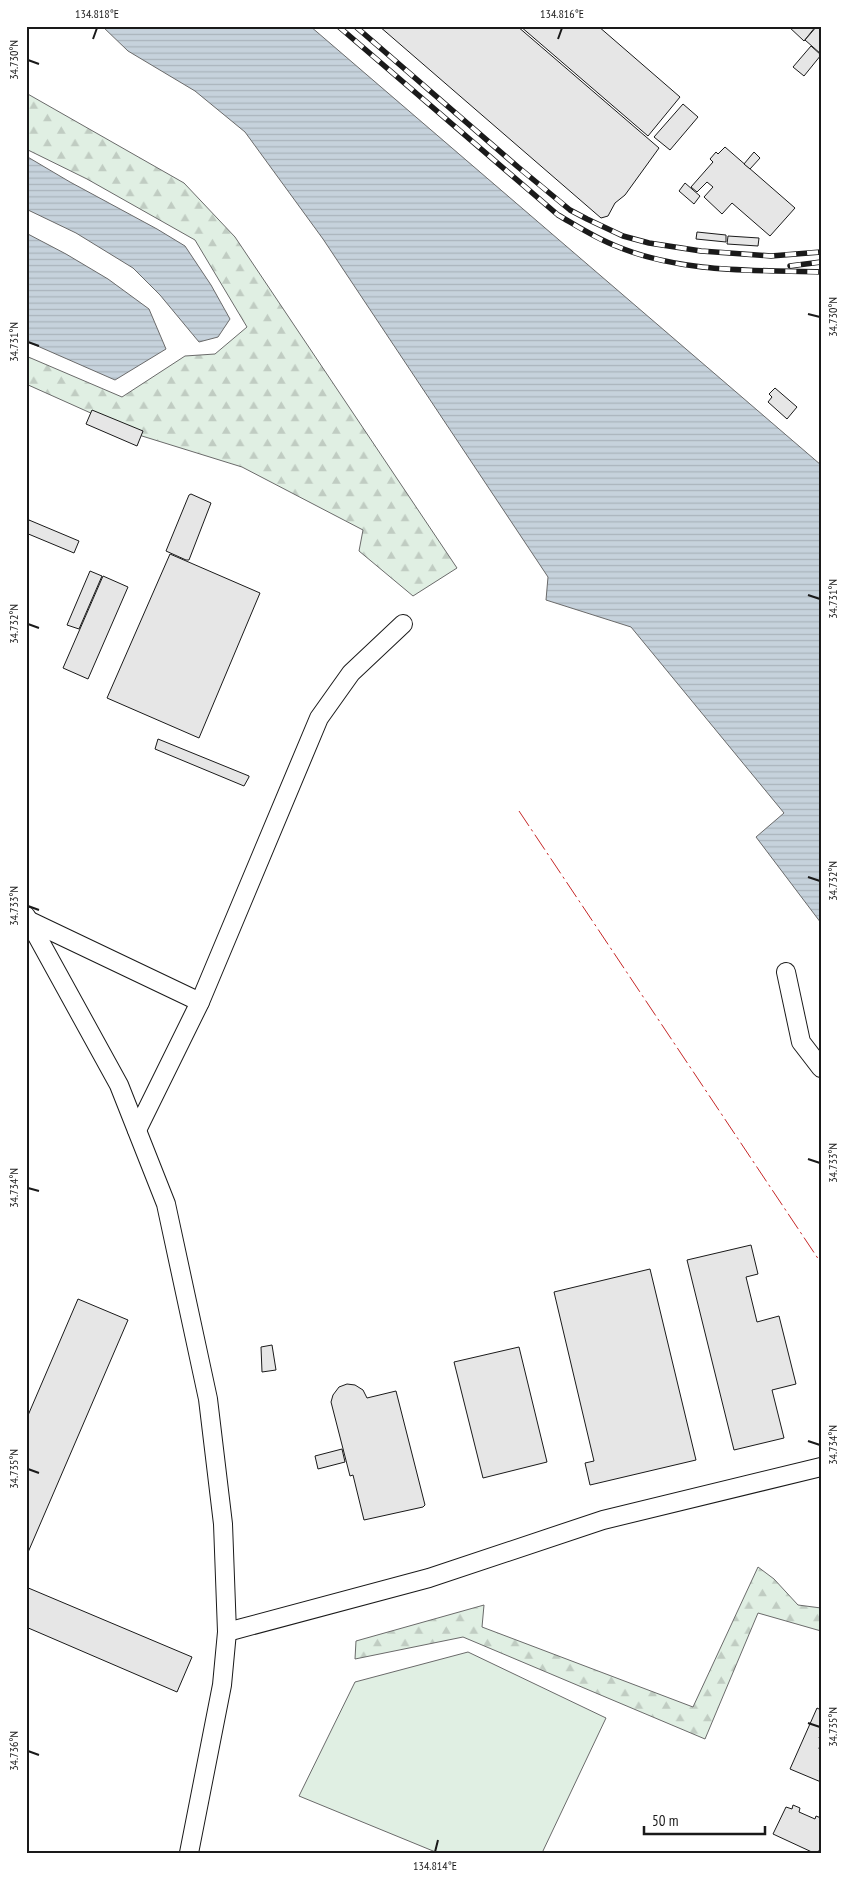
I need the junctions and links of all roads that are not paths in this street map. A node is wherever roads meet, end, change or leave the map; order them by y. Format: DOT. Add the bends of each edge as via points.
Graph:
graph roads {
  1 [pos="403,624"];
  2 [pos="28,918"];
  3 [pos="786,972"];
  4 [pos="200,1002"];
  5 [pos="821,1068"];
  6 [pos="137,1130"];
  7 [pos="821,1467"];
  8 [pos="226,1632"];
  9 [pos="189,1853"];
  1 -- 4 [label="street" via="351,673 319,718"];
  2 -- 4 [label="street"];
  2 -- 6 [label="street" via="119,1085"];
  3 -- 5 [label="street" via="801,1042"];
  4 -- 6 [label="street"];
  6 -- 8 [label="street" via="166,1204 208,1399 223,1524"];
  7 -- 8 [label="street" via="603,1520 429,1578"];
  8 -- 9 [label="street" via="222,1685"];
}
